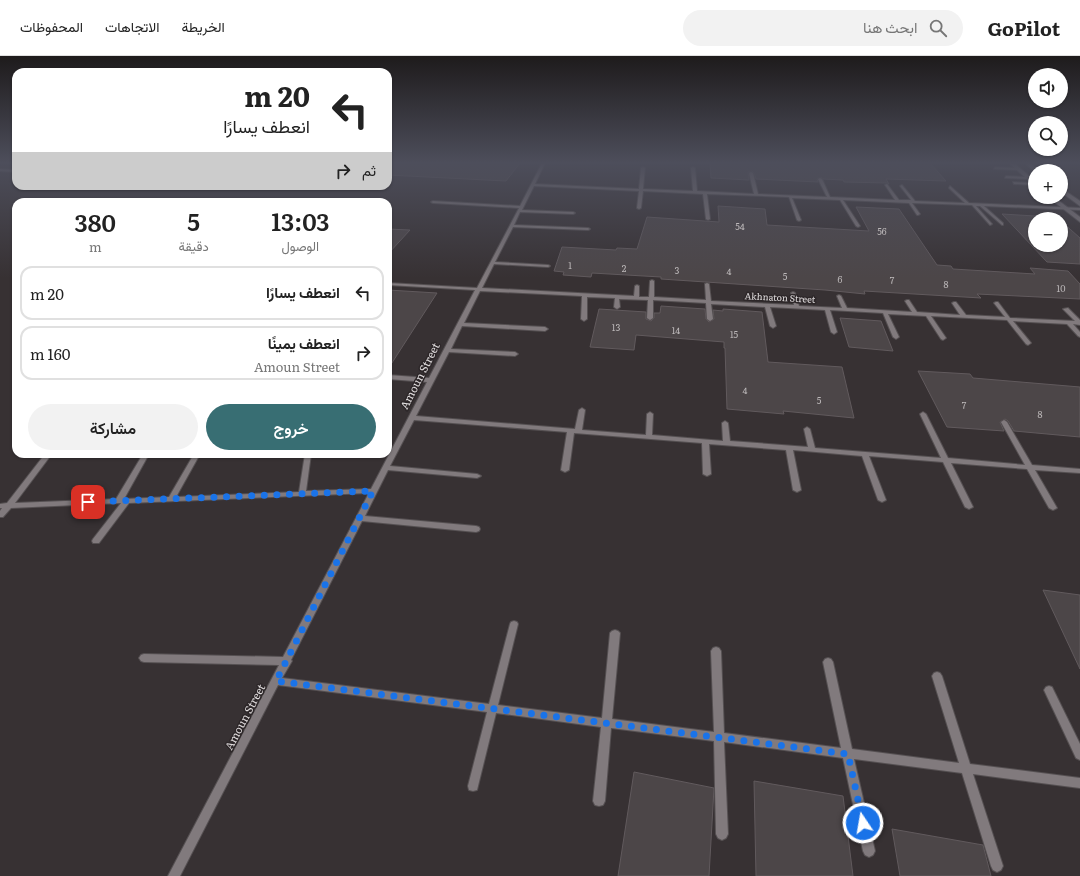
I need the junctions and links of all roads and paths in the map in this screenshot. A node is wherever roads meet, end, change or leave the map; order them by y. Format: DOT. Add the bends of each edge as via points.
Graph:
graph roads {
  1 [pos="524,201"];
  2 [pos="640,201"];
  3 [pos="705,201"];
  4 [pos="792,201"];
  5 [pos="842,201"];
  6 [pos="902,201"];
  7 [pos="965,201"];
  8 [pos="433,202"];
  9 [pos="912,202"];
  10 [pos="968,204"];
  11 [pos="973,204"];
  12 [pos="1059,204"];
  13 [pos="981,205"];
  14 [pos="639,208"];
  15 [pos="1064,208"];
  16 [pos="520,209"];
  17 [pos="1080,209"];
  18 [pos="573,213"];
  19 [pos="918,214"];
  20 [pos="708,219"];
  21 [pos="799,220"];
  22 [pos="1080,220"];
  23 [pos="990,224"];
  24 [pos="1002,224"];
  25 [pos="511,226"];
  26 [pos="858,226"];
  27 [pos="588,229"];
  28 [pos="492,263"];
  29 [pos="548,266"];
  30 [pos="652,281"];
  31 [pos="392,284"];
  32 [pos="707,284"];
  33 [pos="637,286"];
  34 [pos="478,289"];
  35 [pos="793,293"];
  36 [pos="585,295"];
  37 [pos="839,296"];
  38 [pos="617,297"];
  39 [pos="636,298"];
  40 [pos="651,298"];
  41 [pos="907,301"];
  42 [pos="709,302"];
  43 [pos="954,303"];
  44 [pos="996,303"];
  45 [pos="767,305"];
  46 [pos="617,307"];
  47 [pos="797,307"];
  48 [pos="827,308"];
  49 [pos="845,309"];
  50 [pos="1066,309"];
  51 [pos="885,312"];
  52 [pos="915,313"];
  53 [pos="927,314"];
  54 [pos="964,316"];
  55 [pos="650,318"];
  56 [pos="1008,318"];
  57 [pos="584,319"];
  58 [pos="710,319"];
  59 [pos="1068,322"];
  60 [pos="1079,322"];
  61 [pos="460,324"];
  62 [pos="773,326"];
  63 [pos="545,329"];
  64 [pos="834,332"];
  65 [pos="1080,335"];
  66 [pos="896,338"];
  67 [pos="943,338"];
  68 [pos="1028,343"];
  69 [pos="446,350"];
  70 [pos="515,354"];
  71 [pos="392,378"];
  72 [pos="430,380"];
  73 [pos="582,410"];
  74 [pos="650,414"];
  75 [pos="923,414"];
  76 [pos="411,418"];
  77 [pos="1004,422"];
  78 [pos="725,423"];
  79 [pos="807,429"];
  80 [pos="575,431"];
  81 [pos="649,437"];
  82 [pos="705,441"];
  83 [pos="726,443"];
  84 [pos="789,448"];
  85 [pos="812,450"];
  86 [pos="865,454"];
  87 [pos="392,455"];
  88 [pos="46,458"];
  89 [pos="144,458"];
  90 [pos="195,458"];
  91 [pos="307,458"];
  92 [pos="390,458"];
  93 [pos="946,460"];
  94 [pos="1030,467"];
  95 [pos="385,468"];
  96 [pos="565,470"];
  97 [pos="1080,471"];
  98 [pos="707,474"];
  99 [pos="477,476"];
  100 [pos="797,490"];
  101 [pos="373,491"];
  102 [pos="302,494"];
  103 [pos="171,499"];
  104 [pos="882,500"];
  105 [pos="123,501"];
  106 [pos="0,506"];
  107 [pos="9,506"];
  108 [pos="969,507"];
  109 [pos="1053,508"];
  110 [pos="0,515"];
  111 [pos="359,518"];
  112 [pos="476,529"];
  113 [pos="96,541"];
  114 [pos="514,624"];
  115 [pos="615,633"];
  116 [pos="716,651"];
  117 [pos="144,658"];
  118 [pos="286,661"];
  119 [pos="828,662"];
  120 [pos="937,676"];
  121 [pos="276,681"];
  122 [pos="1049,690"];
  123 [pos="492,709"];
  124 [pos="607,723"];
  125 [pos="720,738"];
  126 [pos="848,754"];
  127 [pos="1080,755"];
  128 [pos="967,769"];
  129 [pos="1080,783"];
  130 [pos="473,786"];
  131 [pos="599,801"];
  132 [pos="722,834"];
  133 [pos="869,851"];
  134 [pos="998,866"];
  135 [pos="174,876"];
  1 -- 16 [label="lane, Amoun Street"];
  2 -- 14 [label="lane"];
  3 -- 20 [label="lane"];
  4 -- 21 [label="lane"];
  5 -- 26 [label="lane"];
  6 -- 9 [label="lane"];
  7 -- 10 [label="lane"];
  8 -- 16 [label="lane"];
  9 -- 10 [label="lane"];
  9 -- 19 [label="lane"];
  10 -- 11 [label="lane"];
  11 -- 13 [label="lane"];
  11 -- 23 [label="lane"];
  12 -- 15 [label="street"];
  13 -- 15 [label="lane"];
  13 -- 24 [label="lane"];
  15 -- 17 [label="lane"];
  15 -- 22 [label="street"];
  16 -- 18 [label="lane"];
  16 -- 25 [label="lane, Amoun Street"];
  25 -- 27 [label="lane"];
  25 -- 28 [label="lane, Amoun Street"];
  28 -- 29 [label="lane"];
  28 -- 34 [label="lane, Amoun Street"];
  30 -- 40 [label="lane"];
  31 -- 34 [label="lane, Akhnaton Street"];
  32 -- 42 [label="lane"];
  33 -- 39 [label="lane"];
  34 -- 36 [label="lane, Akhnaton Street"];
  34 -- 61 [label="lane, Amoun Street"];
  35 -- 47 [label="lane"];
  36 -- 38 [label="lane, Akhnaton Street"];
  36 -- 57 [label="lane"];
  37 -- 49 [label="lane"];
  38 -- 39 [label="lane, Akhnaton Street"];
  38 -- 46 [label="lane"];
  39 -- 40 [label="lane, Akhnaton Street"];
  40 -- 42 [label="lane, Akhnaton Street"];
  40 -- 55 [label="lane"];
  41 -- 52 [label="lane"];
  42 -- 45 [label="lane, Akhnaton Street"];
  42 -- 58 [label="lane"];
  43 -- 54 [label="lane"];
  44 -- 56 [label="lane"];
  45 -- 47 [label="lane, Akhnaton Street"];
  45 -- 62 [label="lane"];
  47 -- 48 [label="lane, Akhnaton Street"];
  48 -- 49 [label="lane, Akhnaton Street"];
  48 -- 64 [label="lane"];
  49 -- 51 [label="lane, Akhnaton Street"];
  50 -- 60 [label="lane"];
  51 -- 52 [label="lane, Akhnaton Street"];
  51 -- 66 [label="lane"];
  52 -- 53 [label="lane, Akhnaton Street"];
  53 -- 54 [label="lane, Akhnaton Street"];
  53 -- 67 [label="lane"];
  54 -- 56 [label="lane, Akhnaton Street"];
  56 -- 59 [label="lane, Akhnaton Street"];
  56 -- 68 [label="lane"];
  59 -- 60 [label="lane, Akhnaton Street"];
  59 -- 65 [label="lane"];
  61 -- 63 [label="lane"];
  61 -- 69 [label="lane, Amoun Street"];
  69 -- 70 [label="lane"];
  69 -- 72 [label="lane, Amoun Street"];
  71 -- 72 [label="lane"];
  72 -- 76 [label="lane, Amoun Street"];
  73 -- 80 [label="lane"];
  74 -- 81 [label="lane"];
  75 -- 93 [label="lane"];
  76 -- 80 [label="lane"];
  76 -- 87 [label="lane, Amoun Street"];
  77 -- 94 [label="lane"];
  78 -- 83 [label="lane"];
  79 -- 85 [label="lane"];
  80 -- 81 [label="lane"];
  80 -- 96 [label="lane"];
  81 -- 82 [label="lane"];
  82 -- 83 [label="lane"];
  82 -- 98 [label="lane"];
  83 -- 84 [label="lane"];
  84 -- 85 [label="lane"];
  84 -- 100 [label="lane"];
  85 -- 86 [label="lane"];
  86 -- 93 [label="lane"];
  86 -- 104 [label="lane"];
  88 -- 107 [label="lane"];
  89 -- 105 [label="lane"];
  90 -- 103 [label="lane"];
  91 -- 102 [label="lane"];
  92 -- 95 [label="lane, Amoun Street"];
  93 -- 94 [label="lane"];
  93 -- 108 [label="lane"];
  94 -- 97 [label="lane"];
  94 -- 109 [label="lane"];
  95 -- 99 [label="lane"];
  95 -- 101 [label="lane, Amoun Street"];
  101 -- 102 [label="lane"];
  101 -- 111 [label="lane, Amoun Street"];
  102 -- 103 [label="lane"];
  103 -- 105 [label="lane"];
  105 -- 107 [label="lane"];
  105 -- 113 [label="lane"];
  106 -- 107 [label="lane"];
  107 -- 110 [label="lane"];
  111 -- 112 [label="lane"];
  111 -- 118 [label="lane, Amoun Street"];
  114 -- 123 [label="lane"];
  115 -- 124 [label="lane"];
  116 -- 125 [label="lane"];
  117 -- 118 [label="lane"];
  118 -- 121 [label="lane, Amoun Street"];
  119 -- 126 [label="lane"];
  120 -- 128 [label="lane"];
  121 -- 123 [label="lane"];
  121 -- 135 [label="lane, Amoun Street"];
  122 -- 127 [label="lane"];
  123 -- 124 [label="lane"];
  123 -- 130 [label="lane"];
  124 -- 125 [label="lane"];
  124 -- 131 [label="lane"];
  125 -- 126 [label="lane"];
  125 -- 132 [label="lane"];
  126 -- 128 [label="lane"];
  126 -- 133 [label="lane"];
  128 -- 129 [label="lane"];
  128 -- 134 [label="lane"];
}
